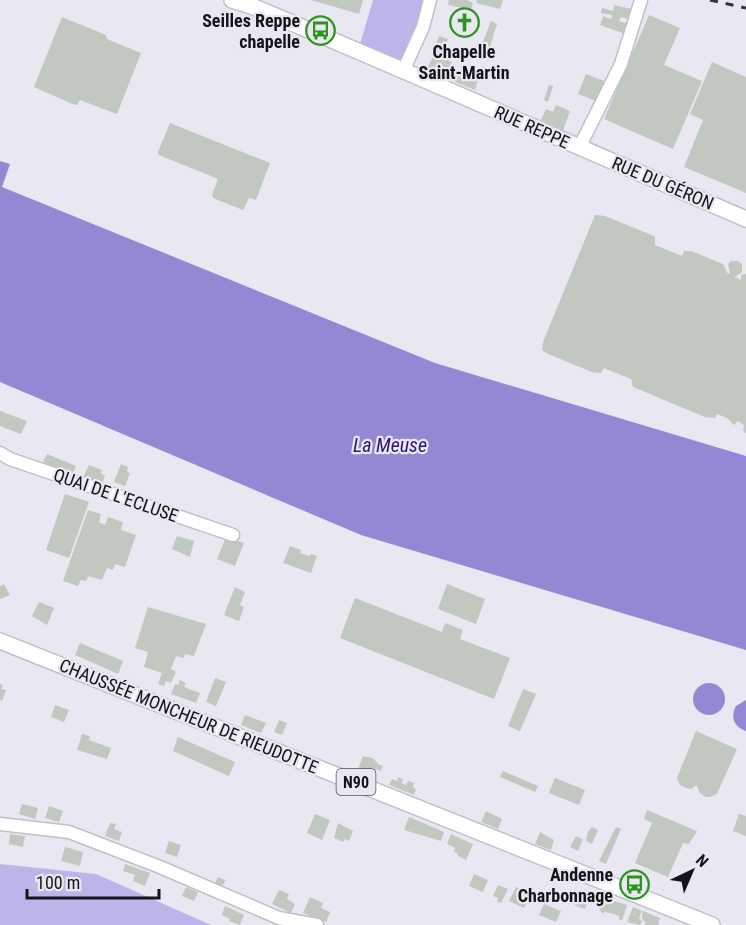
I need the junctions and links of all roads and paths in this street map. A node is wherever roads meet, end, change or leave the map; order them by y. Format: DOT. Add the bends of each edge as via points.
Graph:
graph roads {
  1 [pos="232,0"];
  2 [pos="430,0"];
  3 [pos="641,0"];
  4 [pos="404,69"];
  5 [pos="579,148"];
  6 [pos="746,219"];
  7 [pos="0,453"];
  8 [pos="233,535"];
  9 [pos="0,641"];
  10 [pos="0,824"];
  11 [pos="318,925"];
  12 [pos="712,925"];
  1 -- 4 [label="main road, RUE REPPE"];
  2 -- 4 [label="street"];
  3 -- 5 [label="street, RUE REPPE" via="621,64"];
  4 -- 5 [label="main road, RUE REPPE"];
  5 -- 6 [label="main road, RUE DU GÉRON"];
  7 -- 8 [label="street, QUAI DE L'ECLUSE"];
  9 -- 12 [label="main road, CHAUSSÉE MONCHEUR DE RIEUDOTTE / N90"];
  10 -- 11 [label="street" via="69,832 279,918"];
}
